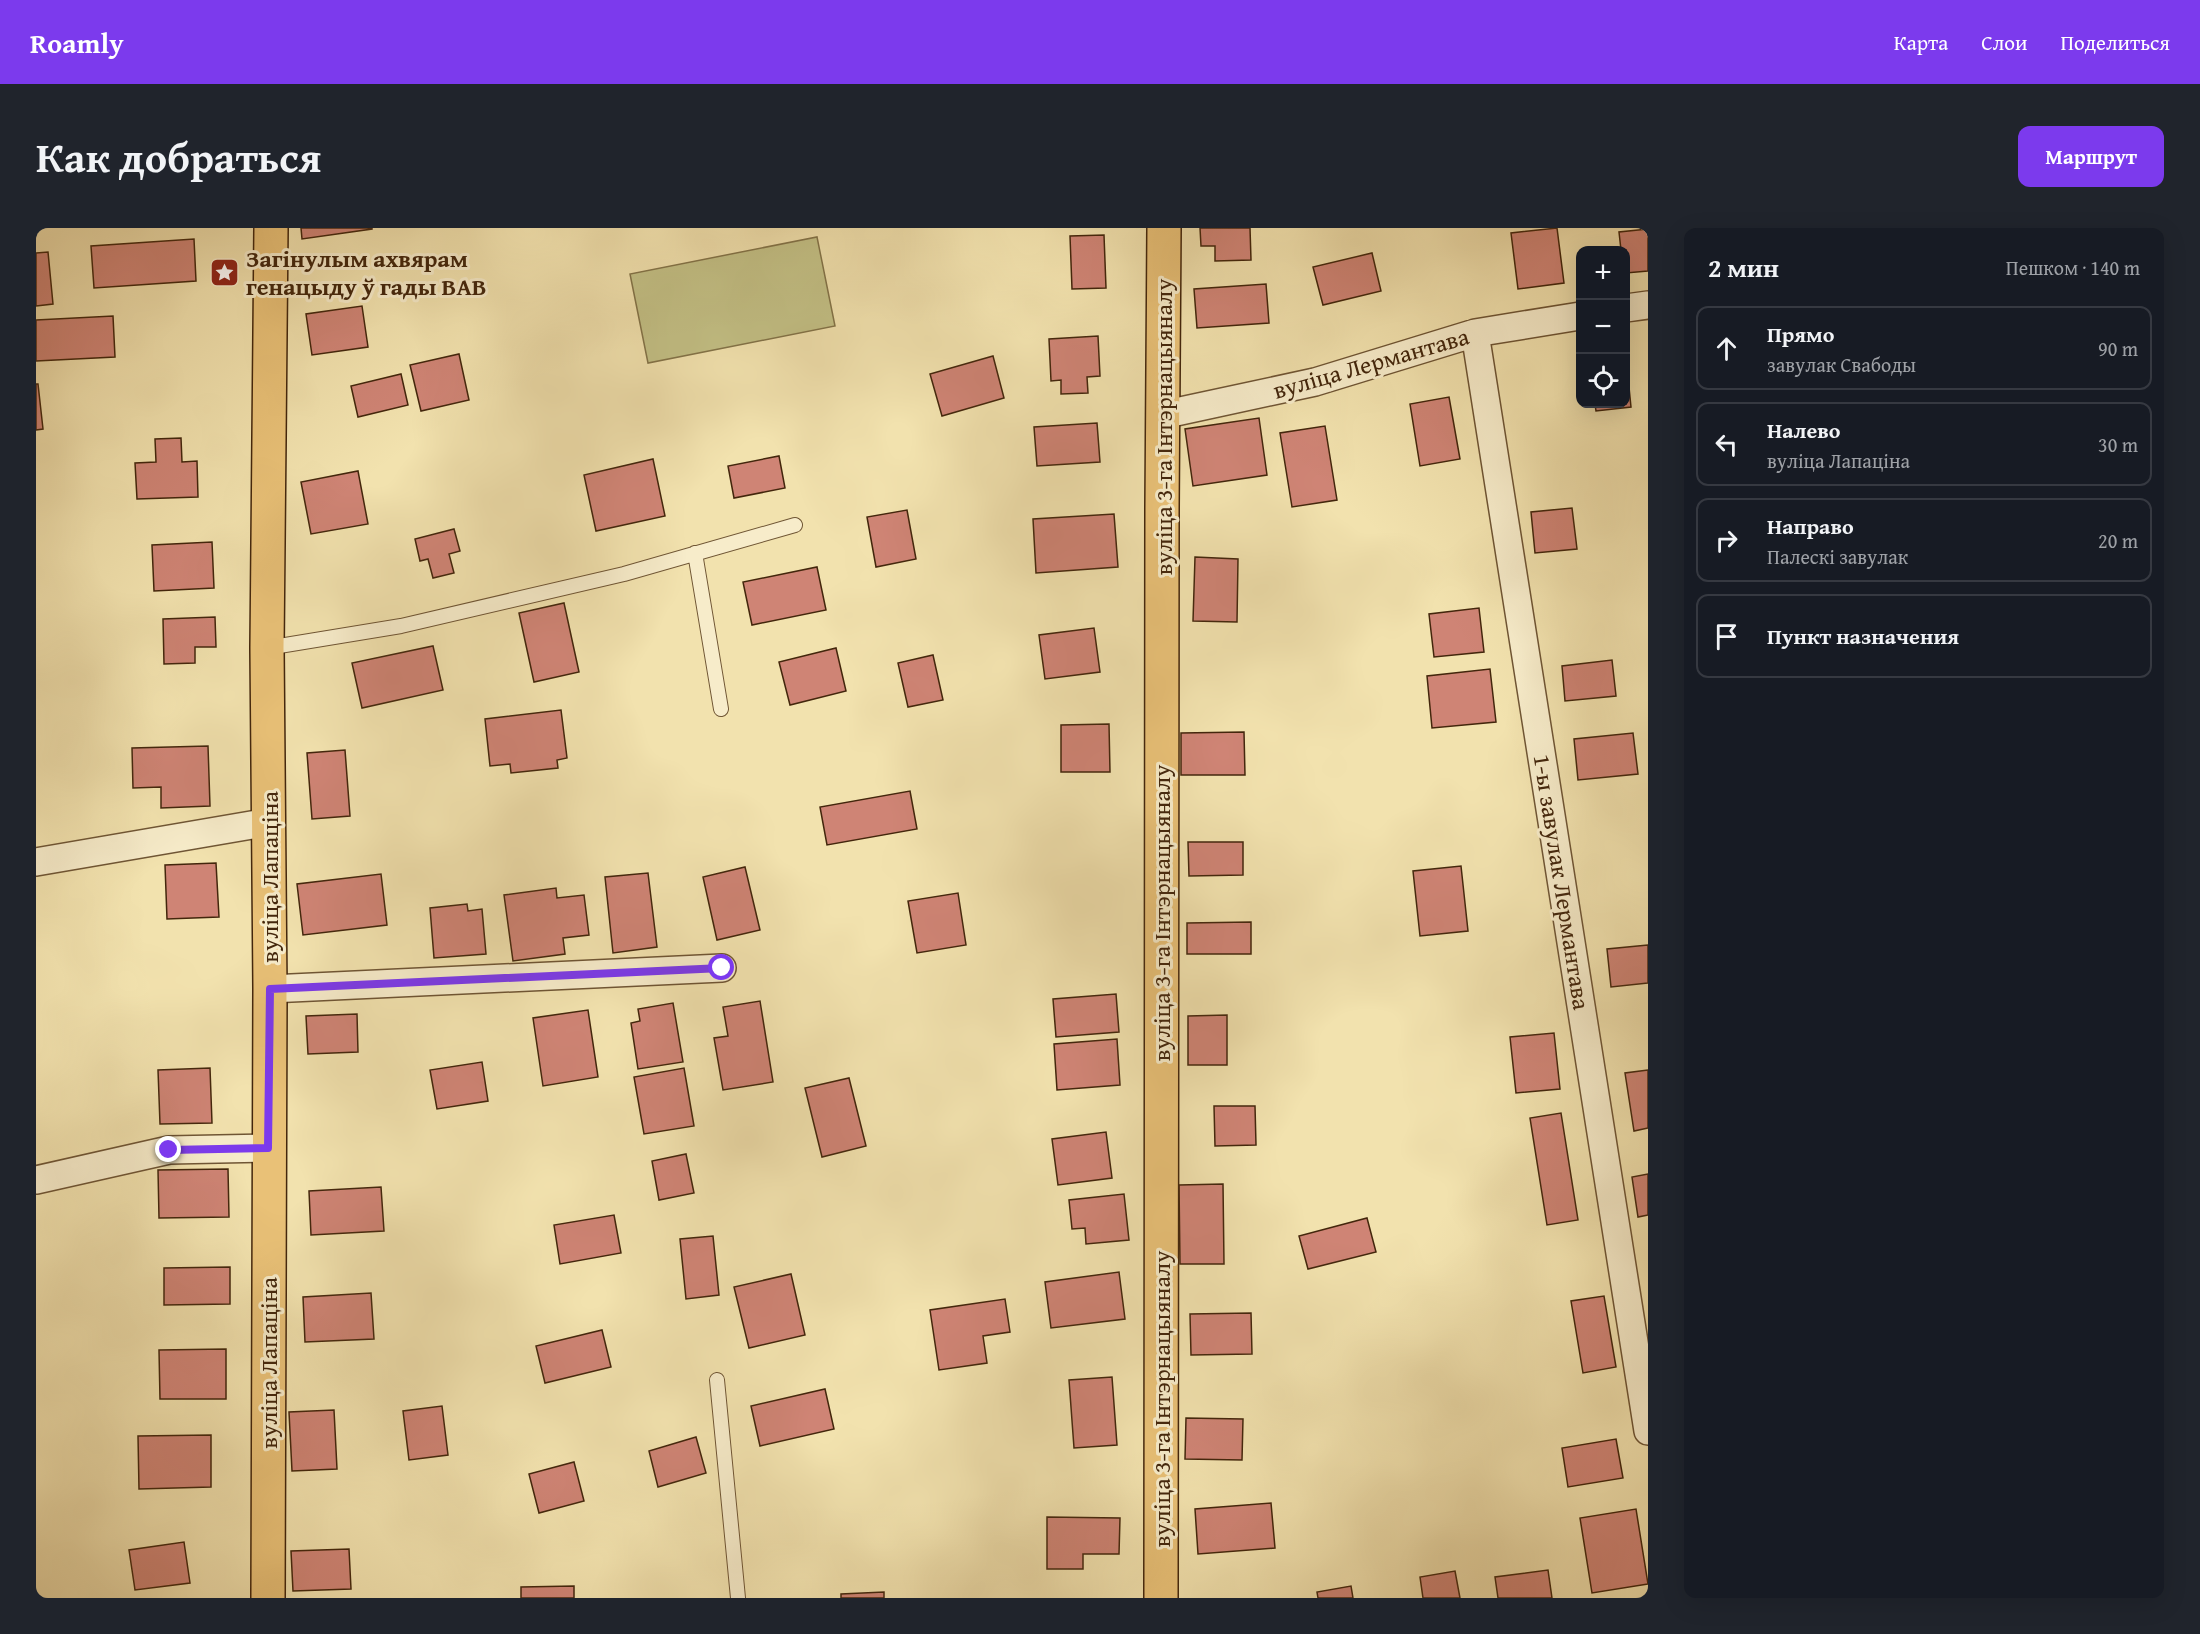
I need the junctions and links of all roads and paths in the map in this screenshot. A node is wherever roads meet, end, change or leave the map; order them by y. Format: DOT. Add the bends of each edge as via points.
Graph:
graph roads {
  1 [pos="271,228"];
  2 [pos="1164,228"];
  3 [pos="1648,304"];
  4 [pos="1630,307"];
  5 [pos="1576,316"];
  6 [pos="1475,333"];
  7 [pos="1162,415"];
  8 [pos="795,525"];
  9 [pos="694,553"];
  10 [pos="267,648"];
  11 [pos="721,709"];
  12 [pos="269,822"];
  13 [pos="36,862"];
  14 [pos="722,968"];
  15 [pos="270,989"];
  16 [pos="268,1148"];
  17 [pos="36,1180"];
  18 [pos="717,1380"];
  19 [pos="1648,1431"];
  20 [pos="268,1598"];
  21 [pos="738,1598"];
  22 [pos="1161,1598"];
  1 -- 10 [label="main road, вуліца Лапаціна"];
  2 -- 7 [label="main road, вуліца 3-га Інтэрнацыяналу"];
  3 -- 4 [label="street"];
  5 -- 6 [label="street, вуліца Лермантава"];
  6 -- 7 [label="street, вуліца Лермантава" via="1315,382"];
  6 -- 19 [label="street, 1-ы завулак Лермантава"];
  7 -- 22 [label="main road, вуліца 3-га Інтэрнацыяналу"];
  8 -- 9 [label="lane"];
  9 -- 10 [label="lane" via="624,574 401,626"];
  9 -- 11 [label="lane"];
  10 -- 12 [label="main road, вуліца Лапаціна"];
  12 -- 13 [label="street"];
  12 -- 15 [label="main road, вуліца Лапаціна"];
  14 -- 15 [label="street"];
  15 -- 16 [label="main road, вуліца Лапаціна"];
  16 -- 17 [label="street" via="169,1150"];
  16 -- 20 [label="main road, вуліца Лапаціна"];
  18 -- 21 [label="lane"];
}
